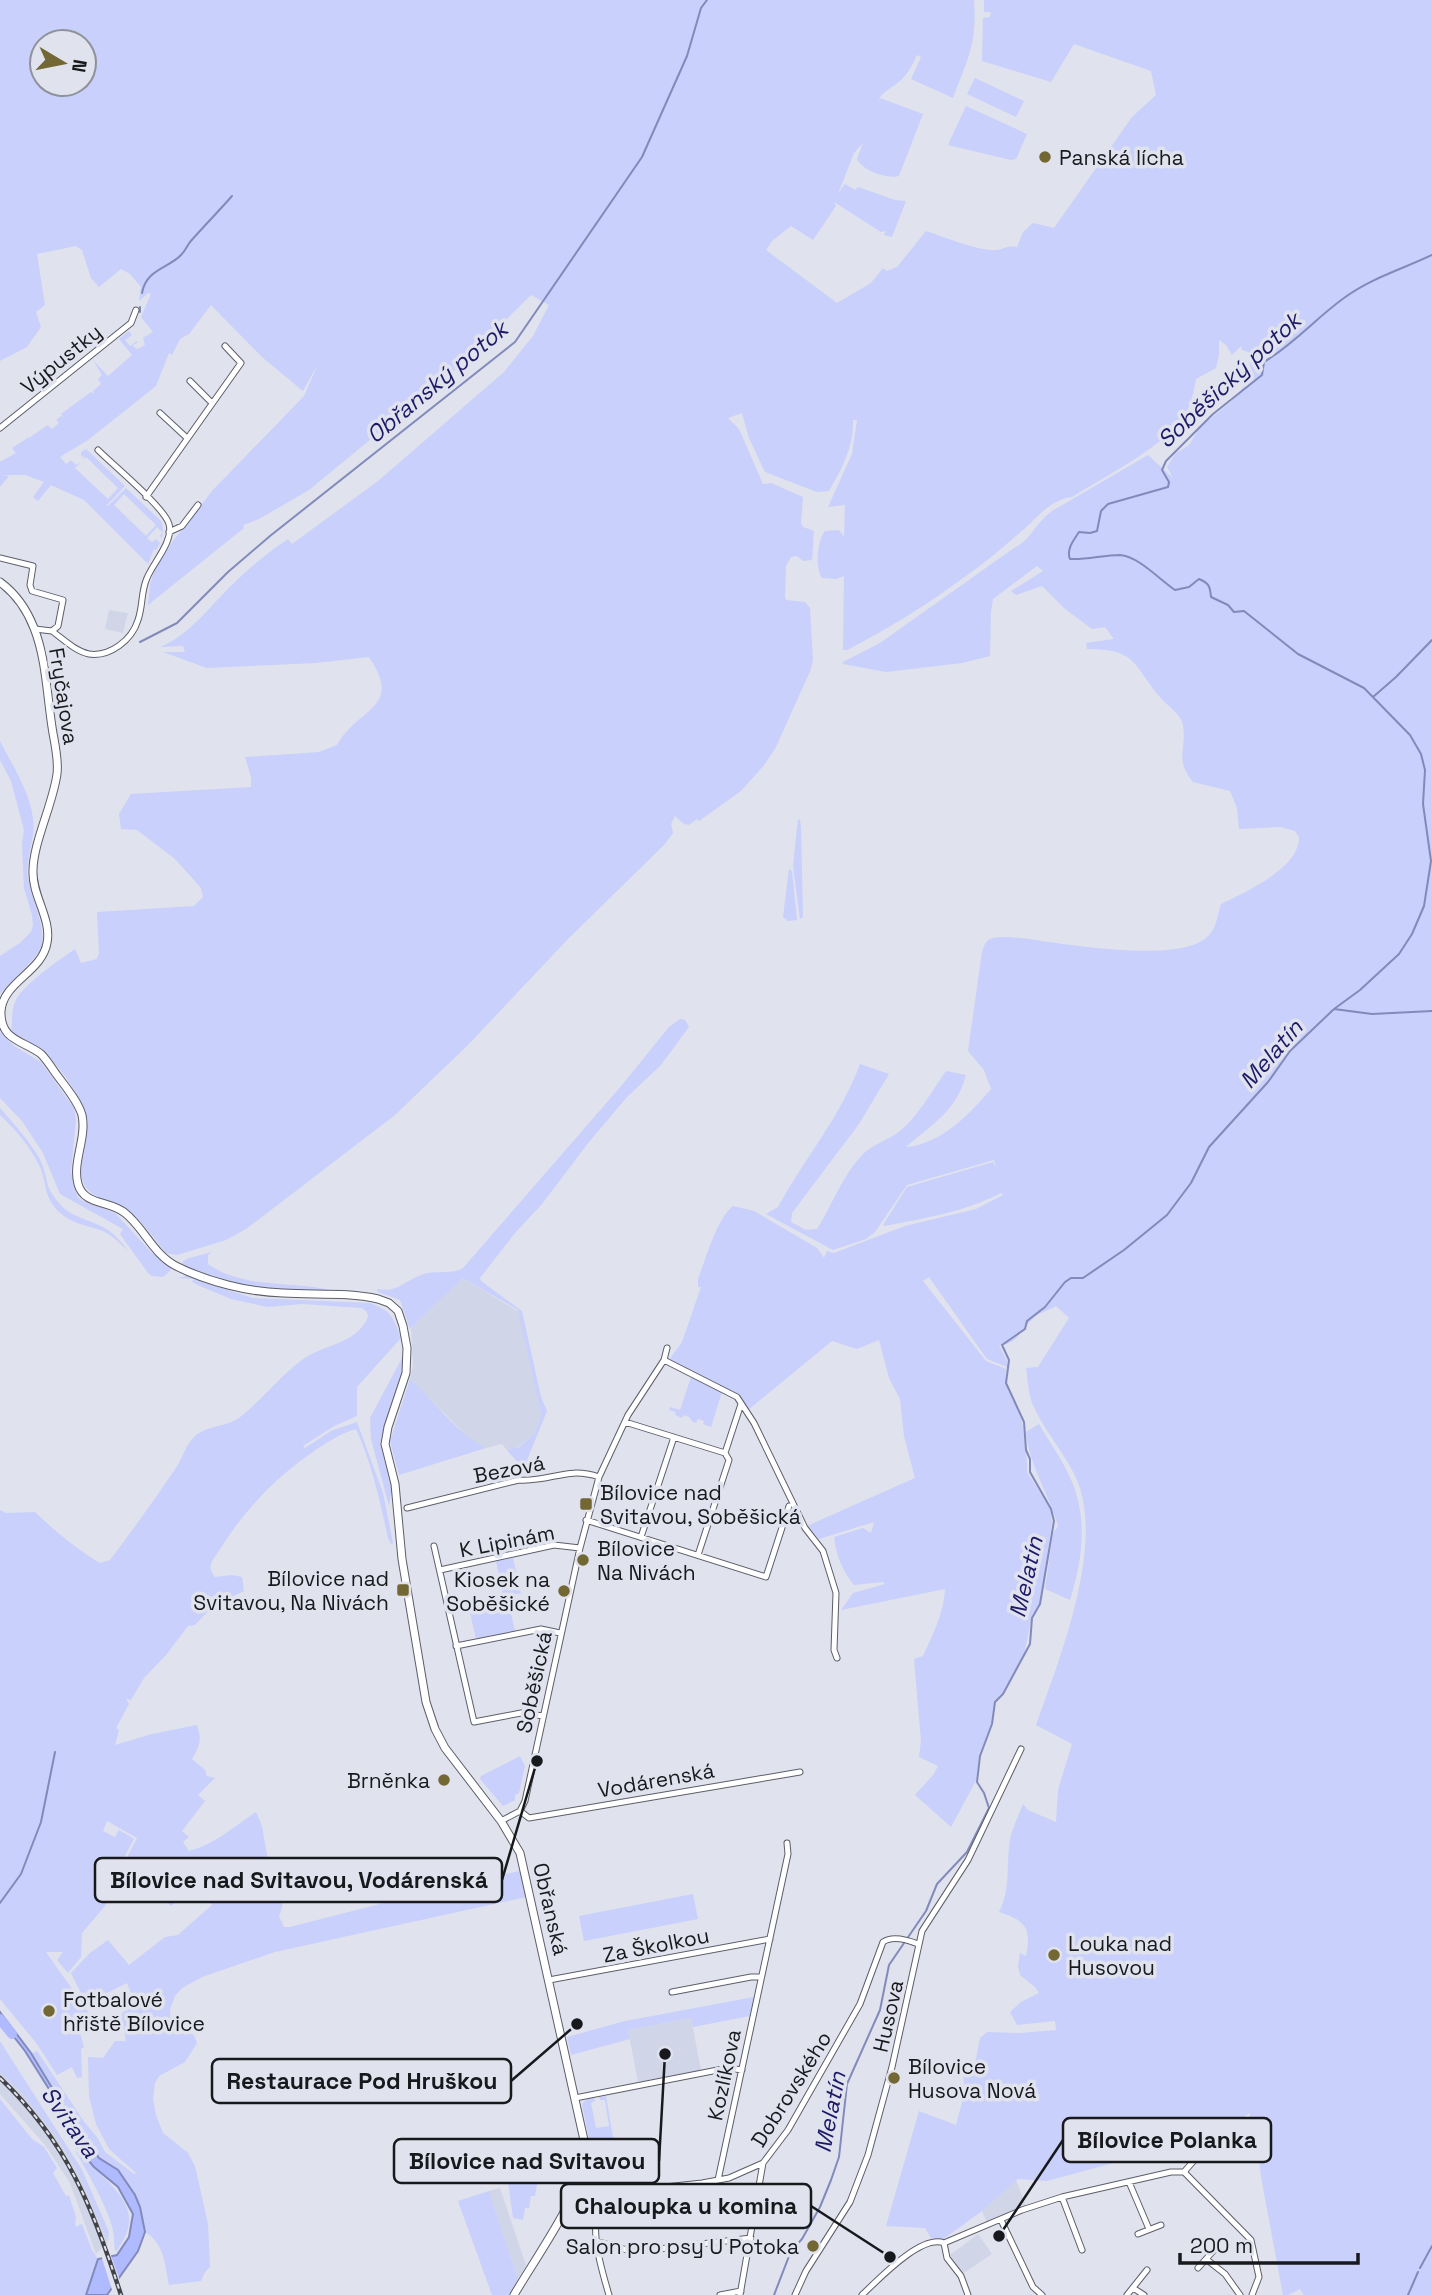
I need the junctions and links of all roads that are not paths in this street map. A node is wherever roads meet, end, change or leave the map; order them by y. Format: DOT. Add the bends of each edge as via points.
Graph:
graph roads {
  1 [pos="136,310"];
  2 [pos="225,346"];
  3 [pos="190,381"];
  4 [pos="212,403"];
  5 [pos="160,413"];
  6 [pos="0,428"];
  7 [pos="187,438"];
  8 [pos="98,450"];
  9 [pos="146,497"];
  10 [pos="198,505"];
  11 [pos="169,532"];
  12 [pos="0,558"];
  13 [pos="0,582"];
  14 [pos="35,629"];
  15 [pos="52,631"];
  16 [pos="405,1334"];
  17 [pos="667,1348"];
  18 [pos="664,1360"];
  19 [pos="741,1404"];
  20 [pos="625,1422"];
  21 [pos="674,1437"];
  22 [pos="725,1453"];
  23 [pos="599,1477"];
  24 [pos="425,1505"];
  25 [pos="789,1506"];
  26 [pos="407,1508"];
  27 [pos="787,1514"];
  28 [pos="428,1515"];
  29 [pos="794,1516"];
  30 [pos="586,1520"];
  31 [pos="641,1537"];
  32 [pos="434,1546"];
  33 [pos="580,1548"];
  34 [pos="698,1555"];
  35 [pos="440,1570"];
  36 [pos="560,1633"];
  37 [pos="457,1646"];
  38 [pos="837,1658"];
  39 [pos="543,1716"];
  40 [pos="1021,1749"];
  41 [pos="800,1772"];
  42 [pos="520,1811"];
  43 [pos="502,1821"];
  44 [pos="787,1843"];
  45 [pos="770,1939"];
  46 [pos="918,1944"];
  47 [pos="761,1977"];
  48 [pos="549,1980"];
  49 [pos="673,1992"];
  50 [pos="742,2070"];
  51 [pos="575,2098"];
  52 [pos="1217,2134"];
  53 [pos="763,2163"];
  54 [pos="1184,2172"];
  55 [pos="718,2180"];
  56 [pos="1129,2182"];
  57 [pos="578,2186"];
  58 [pos="601,2194"];
  59 [pos="1062,2197"];
  60 [pos="1001,2220"];
  61 [pos="1161,2225"];
  62 [pos="1149,2229"];
  63 [pos="1138,2234"];
  64 [pos="751,2238"];
  65 [pos="596,2241"];
  66 [pos="944,2243"];
  67 [pos="1215,2249"];
  68 [pos="1082,2250"];
  69 [pos="1206,2259"];
  70 [pos="1198,2269"];
  71 [pos="1147,2270"];
  72 [pos="1133,2288"];
  73 [pos="741,2293"];
  74 [pos="514,2295"];
  75 [pos="610,2295"];
  76 [pos="720,2295"];
  77 [pos="795,2295"];
  78 [pos="862,2295"];
  79 [pos="968,2295"];
  80 [pos="1042,2295"];
  81 [pos="1127,2295"];
  82 [pos="1144,2295"];
  83 [pos="1240,2295"];
  84 [pos="1252,2295"];
  1 -- 6 [label="street, Výpustky" via="131,323"];
  2 -- 4 [label="street" via="241,363"];
  3 -- 4 [label="street"];
  4 -- 7 [label="street"];
  5 -- 7 [label="street"];
  7 -- 9 [label="street"];
  8 -- 9 [label="street"];
  9 -- 11 [label="street" via="167,521"];
  10 -- 11 [label="street" via="182,526"];
  11 -- 15 [label="street" via="145,581 138,621 127,640 111,650 90,654"];
  12 -- 15 [label="street, Fryčajova" via="33,566 32,591 63,600 58,626"];
  13 -- 14 [label="main road, Fryčajova" via="9,588"];
  14 -- 15 [label="street, Fryčajova"];
  14 -- 16 [label="main road, Fryčajova" via="58,770 32,869 48,942 37,965 10,990 1,1012 11,1039 41,1055 77,1104 83,1130 77,1174 83,1193 125,1212 176,1266 250,1290 378,1299 395,1308"];
  16 -- 43 [label="main road, Obřanská" via="407,1369 385,1444 424,1689 438,1736"];
  17 -- 18 [label="street, Soběšická"];
  18 -- 19 [label="street" via="737,1397"];
  18 -- 20 [label="street, Soběšická"];
  19 -- 22 [label="street"];
  19 -- 38 [label="street" via="805,1528 822,1548 836,1593"];
  20 -- 21 [label="street"];
  20 -- 23 [label="street, Soběšická"];
  21 -- 22 [label="street"];
  21 -- 31 [label="street"];
  22 -- 34 [label="street" via="729,1460"];
  23 -- 24 [label="street, Bezová" via="572,1472 537,1481 519,1480"];
  23 -- 30 [label="street, Soběšická"];
  24 -- 26 [label="street, Bezová"];
  24 -- 28 [label="street"];
  25 -- 27 [label="street"];
  27 -- 29 [label="street"];
  27 -- 34 [label="street" via="766,1577"];
  30 -- 31 [label="street"];
  30 -- 33 [label="street, Soběšická"];
  31 -- 34 [label="street"];
  32 -- 35 [label="street"];
  33 -- 35 [label="street, K Lipinám" via="555,1545"];
  33 -- 36 [label="street, Soběšická"];
  35 -- 37 [label="street"];
  36 -- 37 [label="street" via="541,1629"];
  36 -- 39 [label="street, Soběšická"];
  37 -- 39 [label="street" via="474,1722 521,1713"];
  39 -- 42 [label="street, Soběšická"];
  40 -- 46 [label="street, Husova" via="968,1860 932,1913"];
  41 -- 42 [label="street, Vodárenská" via="529,1818"];
  42 -- 43 [label="street"];
  43 -- 48 [label="main road, Obřanská" via="522,1858"];
  44 -- 45 [label="street, Kozlíkova"];
  45 -- 47 [label="street, Kozlíkova"];
  45 -- 48 [label="street, Za Školkou"];
  46 -- 53 [label="street, Dobrovského" via="891,1938 883,1942 860,2004 788,2130"];
  46 -- 77 [label="street, Husova" via="892,2067 864,2166 850,2202"];
  47 -- 49 [label="street"];
  47 -- 50 [label="street, Kozlíkova"];
  48 -- 51 [label="main road, Obřanská"];
  50 -- 51 [label="street" via="728,2068"];
  50 -- 55 [label="street, Kozlíkova"];
  51 -- 57 [label="main road, Obřanská" via="586,2149"];
  52 -- 54 [label="street"];
  53 -- 55 [label="street"];
  53 -- 64 [label="street, Dobrovského"];
  54 -- 56 [label="street"];
  54 -- 84 [label="street" via="1251,2240 1259,2277"];
  55 -- 58 [label="street"];
  56 -- 59 [label="street"];
  56 -- 62 [label="street"];
  57 -- 58 [label="street"];
  57 -- 74 [label="main road, Obřanská"];
  58 -- 65 [label="street" via="594,2214"];
  59 -- 60 [label="street"];
  59 -- 68 [label="street"];
  60 -- 66 [label="street"];
  60 -- 80 [label="street" via="1033,2287"];
  61 -- 62 [label="street"];
  62 -- 63 [label="street"];
  64 -- 65 [label="street" via="634,2252"];
  64 -- 73 [label="street, Dobrovského"];
  65 -- 75 [label="street"];
  66 -- 78 [label="street" via="930,2242 895,2263"];
  66 -- 79 [label="street" via="947,2259 961,2276"];
  67 -- 69 [label="street"];
  69 -- 70 [label="street"];
  69 -- 83 [label="street" via="1225,2274"];
  71 -- 72 [label="street"];
  72 -- 81 [label="street"];
  72 -- 82 [label="street"];
  73 -- 76 [label="street"];
}
